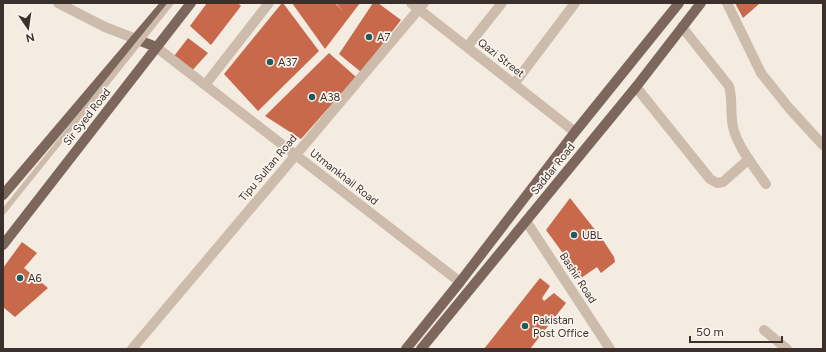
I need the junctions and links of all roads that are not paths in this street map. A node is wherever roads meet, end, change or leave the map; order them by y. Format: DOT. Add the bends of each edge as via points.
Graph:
graph roads {
  1 [pos="58,3"];
  2 [pos="166,3"];
  3 [pos="171,3"];
  4 [pos="191,3"];
  5 [pos="269,3"];
  6 [pos="502,3"];
  7 [pos="575,3"];
  8 [pos="679,3"];
  9 [pos="701,3"];
  10 [pos="727,3"];
  11 [pos="418,5"];
  12 [pos="682,27"];
  13 [pos="136,39"];
  14 [pos="156,47"];
  15 [pos="467,47"];
  16 [pos="205,84"];
  17 [pos="514,84"];
  18 [pos="636,87"];
  19 [pos="576,132"];
  20 [pos="823,145"];
  21 [pos="296,154"];
  22 [pos="749,160"];
  23 [pos="766,184"];
  24 [pos="3,195"];
  25 [pos="3,212"];
  26 [pos="526,220"];
  27 [pos="3,245"];
  28 [pos="460,282"];
  29 [pos="764,330"];
  30 [pos="132,349"];
  31 [pos="406,349"];
  32 [pos="421,349"];
  33 [pos="610,349"];
  34 [pos="787,349"];
  1 -- 13 [label="street" via="105,27"];
  2 -- 13 [label="main road"];
  3 -- 25 [label="lane, bridge"];
  4 -- 14 [label="main road, Sir Syed Road"];
  5 -- 16 [label="street"];
  6 -- 15 [label="street"];
  7 -- 17 [label="street"];
  8 -- 19 [label="main road, Saddar Road"];
  9 -- 12 [label="main road, Saddar Road"];
  10 -- 20 [label="street" via="761,73"];
  11 -- 15 [label="street, Qazi Street"];
  11 -- 21 [label="street, Tipu Sultan Road"];
  12 -- 18 [label="main road, Saddar Road"];
  12 -- 22 [label="street" via="729,86 733,127"];
  13 -- 14 [label="main road"];
  13 -- 24 [label="main road"];
  14 -- 16 [label="street, Utmankhail Road"];
  14 -- 27 [label="main road, Sir Syed Road"];
  15 -- 17 [label="street, Qazi Street"];
  16 -- 21 [label="street, Utmankhail Road"];
  17 -- 19 [label="street, Qazi Street"];
  18 -- 22 [label="street" via="710,179 717,183 724,182"];
  18 -- 26 [label="main road, Saddar Road"];
  19 -- 28 [label="main road, Saddar Road"];
  21 -- 28 [label="street, Utmankhail Road"];
  21 -- 30 [label="street, Tipu Sultan Road"];
  22 -- 23 [label="street"];
  26 -- 32 [label="main road, Saddar Road"];
  26 -- 33 [label="street, Bashir Road"];
  28 -- 31 [label="main road, Saddar Road"];
  29 -- 34 [label="street"];
}
